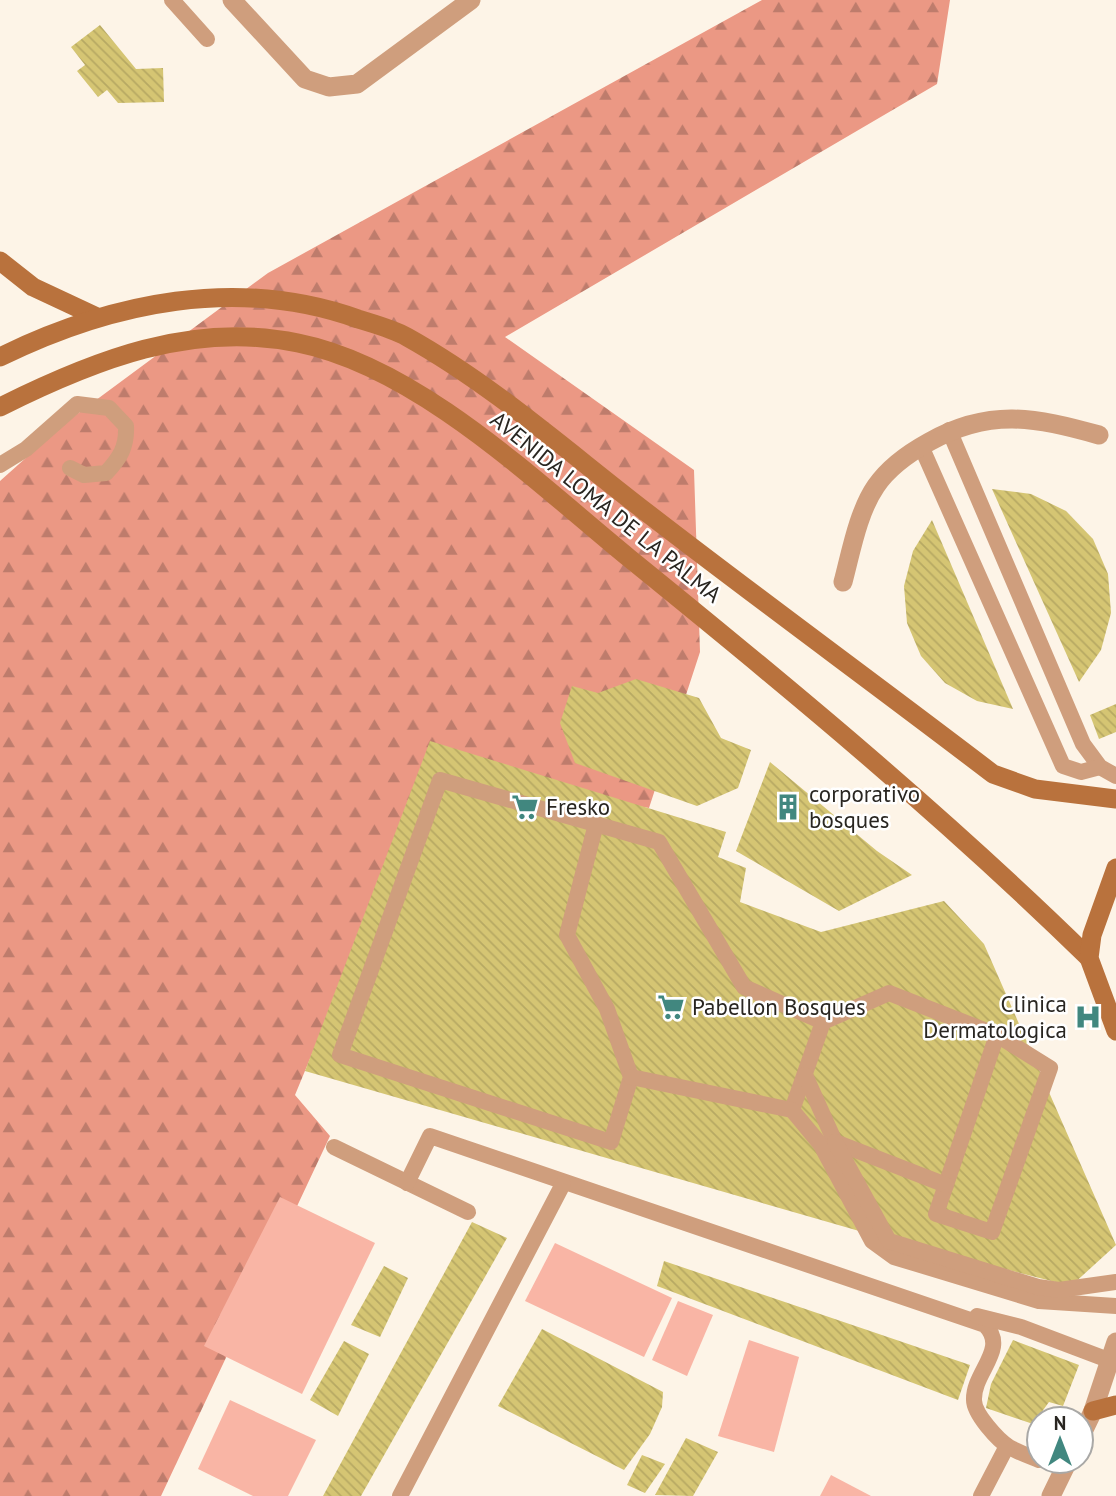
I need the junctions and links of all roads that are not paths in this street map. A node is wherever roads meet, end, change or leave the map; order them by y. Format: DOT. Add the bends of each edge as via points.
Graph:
graph roads {
  1 [pos="172,0"];
  2 [pos="232,0"];
  3 [pos="471,0"];
  4 [pos="207,39"];
  5 [pos="0,261"];
  6 [pos="95,316"];
  7 [pos="0,357"];
  8 [pos="0,407"];
  9 [pos="949,430"];
  10 [pos="1099,435"];
  11 [pos="921,446"];
  12 [pos="0,465"];
  13 [pos="70,468"];
  14 [pos="842,582"];
  15 [pos="1100,767"];
  16 [pos="1116,776"];
  17 [pos="1116,799"];
  18 [pos="596,824"];
  19 [pos="1116,868"];
  20 [pos="1089,958"];
  21 [pos="823,1022"];
  22 [pos="1116,1031"];
  23 [pos="997,1035"];
  24 [pos="804,1074"];
  25 [pos="631,1077"];
  26 [pos="792,1110"];
  27 [pos="835,1142"];
  28 [pos="334,1147"];
  29 [pos="407,1183"];
  30 [pos="563,1184"];
  31 [pos="946,1185"];
  32 [pos="468,1212"];
  33 [pos="715,1227"];
  34 [pos="1116,1282"];
  35 [pos="1116,1306"];
  36 [pos="1114,1354"];
  37 [pos="1116,1405"];
  38 [pos="1095,1406"];
  39 [pos="1095,1410"];
  40 [pos="1007,1446"];
  41 [pos="1025,1454"];
  42 [pos="1062,1475"];
  43 [pos="400,1496"];
  44 [pos="981,1496"];
  45 [pos="1051,1496"];
  1 -- 4 [label="lane"];
  2 -- 3 [label="street" via="305,79 329,88 357,84"];
  5 -- 6 [label="main road" via="33,287"];
  6 -- 7 [label="main road, AVENIDA LOMA DE LA PALMA"];
  6 -- 17 [label="main road, AVENIDA LOMA DE LA PALMA" via="230,295 318,304 405,335 488,389 993,774 1035,789"];
  8 -- 20 [label="main road, AVENIDA LOMA DE LA PALMA" via="58,378 171,341 224,336 299,343 379,371 460,421 768,670 1010,881"];
  9 -- 10 [label="street" via="995,417 1045,420"];
  9 -- 11 [label="street"];
  9 -- 15 [label="lane" via="1083,744"];
  11 -- 14 [label="street" via="875,487"];
  11 -- 15 [label="lane" via="1063,766 1081,772"];
  12 -- 13 [label="lane" via="78,404 109,408 126,426 121,457 106,473 84,475"];
  15 -- 16 [label="lane"];
  18 -- 21 [label="lane" via="659,842 744,987"];
  18 -- 25 [label="lane" via="567,935 607,1009"];
  18 -- 25 [label="lane" via="440,780 340,1055 611,1142"];
  19 -- 20 [label="main road" via="1092,934"];
  20 -- 22 [label="main road"];
  21 -- 23 [label="lane" via="888,993"];
  21 -- 24 [label="lane"];
  23 -- 31 [label="lane"];
  23 -- 31 [label="lane" via="1050,1068 992,1232 936,1214"];
  24 -- 26 [label="lane"];
  24 -- 27 [label="lane"];
  25 -- 26 [label="lane"];
  26 -- 35 [label="lane" via="821,1145 881,1250 1039,1301"];
  27 -- 31 [label="lane"];
  27 -- 34 [label="lane" via="889,1241 1038,1287 1059,1290"];
  28 -- 29 [label="lane"];
  29 -- 30 [label="lane" via="430,1136"];
  29 -- 32 [label="lane"];
  30 -- 40 [label="lane" via="985,1325 993,1333 995,1346 974,1401"];
  30 -- 43 [label="lane"];
  33 -- 36 [label="lane" via="993,1321"];
  36 -- 38 [label="street"];
  37 -- 39 [label="main road"];
  40 -- 41 [label="lane"];
  40 -- 44 [label="lane"];
  42 -- 45 [label="street"];
}
